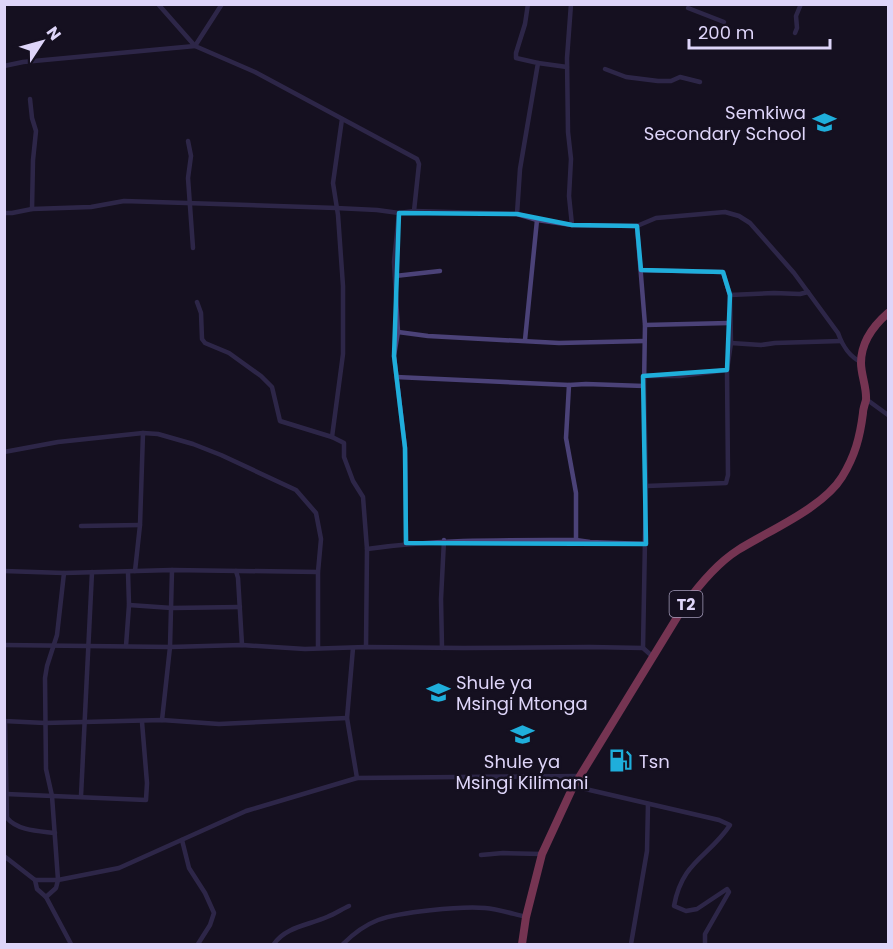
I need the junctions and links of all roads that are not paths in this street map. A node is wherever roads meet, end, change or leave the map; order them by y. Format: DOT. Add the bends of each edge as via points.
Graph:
graph roads {
  1 [pos="158,4"];
  2 [pos="222,4"];
  3 [pos="528,4"];
  4 [pos="571,4"];
  5 [pos="801,4"];
  6 [pos="688,8"];
  7 [pos="724,22"];
  8 [pos="795,33"];
  9 [pos="195,46"];
  10 [pos="538,63"];
  11 [pos="4,66"];
  12 [pos="567,67"];
  13 [pos="605,69"];
  14 [pos="700,82"];
  15 [pos="30,99"];
  16 [pos="342,119"];
  17 [pos="188,141"];
  18 [pos="189,203"];
  19 [pos="336,208"];
  20 [pos="32,209"];
  21 [pos="414,211"];
  22 [pos="4,213"];
  23 [pos="399,213"];
  24 [pos="517,214"];
  25 [pos="537,220"];
  26 [pos="572,225"];
  27 [pos="637,226"];
  28 [pos="193,248"];
  29 [pos="641,270"];
  30 [pos="440,271"];
  31 [pos="395,276"];
  32 [pos="808,292"];
  33 [pos="730,295"];
  34 [pos="197,302"];
  35 [pos="888,313"];
  36 [pos="729,323"];
  37 [pos="645,325"];
  38 [pos="398,332"];
  39 [pos="525,340"];
  40 [pos="644,341"];
  41 [pos="841,341"];
  42 [pos="731,343"];
  43 [pos="861,362"];
  44 [pos="728,370"];
  45 [pos="644,376"];
  46 [pos="396,377"];
  47 [pos="569,385"];
  48 [pos="644,386"];
  49 [pos="866,399"];
  50 [pos="888,415"];
  51 [pos="143,433"];
  52 [pos="332,436"];
  53 [pos="4,453"];
  54 [pos="646,486"];
  55 [pos="140,525"];
  56 [pos="81,526"];
  57 [pos="444,540"];
  58 [pos="576,540"];
  59 [pos="406,543"];
  60 [pos="646,544"];
  61 [pos="368,549"];
  62 [pos="172,570"];
  63 [pos="4,571"];
  64 [pos="135,571"];
  65 [pos="236,571"];
  66 [pos="92,572"];
  67 [pos="128,572"];
  68 [pos="318,572"];
  69 [pos="64,573"];
  70 [pos="129,605"];
  71 [pos="240,607"];
  72 [pos="172,608"];
  73 [pos="4,645"];
  74 [pos="242,645"];
  75 [pos="54,646"];
  76 [pos="89,646"];
  77 [pos="126,646"];
  78 [pos="170,646"];
  79 [pos="318,647"];
  80 [pos="366,647"];
  81 [pos="353,648"];
  82 [pos="442,648"];
  83 [pos="643,648"];
  84 [pos="653,657"];
  85 [pos="347,718"];
  86 [pos="162,720"];
  87 [pos="5,721"];
  88 [pos="85,722"];
  89 [pos="142,722"];
  90 [pos="45,723"];
  91 [pos="357,778"];
  92 [pos="577,780"];
  93 [pos="6,794"];
  94 [pos="52,796"];
  95 [pos="81,796"];
  96 [pos="648,804"];
  97 [pos="55,833"];
  98 [pos="182,840"];
  99 [pos="542,854"];
  100 [pos="482,855"];
  101 [pos="4,856"];
  102 [pos="35,880"];
  103 [pos="58,880"];
  104 [pos="46,897"];
  105 [pos="349,906"];
  106 [pos="526,917"];
  107 [pos="71,945"];
  108 [pos="198,945"];
  109 [pos="274,945"];
  110 [pos="344,945"];
  111 [pos="522,945"];
  112 [pos="631,945"];
  113 [pos="705,945"];
  1 -- 9 [label="street"];
  2 -- 9 [label="street"];
  3 -- 10 [label="street" via="516,58"];
  4 -- 12 [label="street"];
  5 -- 8 [label="street"];
  6 -- 7 [label="street"];
  9 -- 11 [label="street"];
  9 -- 16 [label="street" via="255,72"];
  10 -- 12 [label="street"];
  10 -- 24 [label="street" via="520,169"];
  12 -- 26 [label="street" via="571,159 568,196"];
  13 -- 14 [label="street" via="626,77 658,81 680,77"];
  15 -- 20 [label="street" via="36,132"];
  16 -- 19 [label="street" via="333,183"];
  16 -- 21 [label="street" via="417,159"];
  17 -- 18 [label="street"];
  18 -- 19 [label="street"];
  18 -- 20 [label="street" via="124,201 91,207"];
  18 -- 28 [label="street"];
  19 -- 23 [label="street"];
  19 -- 52 [label="street" via="343,286 343,354"];
  20 -- 22 [label="street"];
  21 -- 23 [label="street"];
  21 -- 24 [label="street"];
  23 -- 31 [label="street"];
  24 -- 25 [label="street"];
  25 -- 26 [label="street"];
  25 -- 39 [label="street"];
  26 -- 27 [label="street"];
  27 -- 29 [label="street"];
  27 -- 32 [label="street" via="656,219 709,212 739,216 750,223"];
  29 -- 33 [label="street" via="723,272"];
  29 -- 37 [label="street"];
  30 -- 31 [label="street"];
  31 -- 38 [label="street"];
  32 -- 33 [label="street"];
  32 -- 41 [label="street"];
  33 -- 36 [label="street"];
  34 -- 52 [label="street" via="202,339 229,353 272,387 280,421"];
  35 -- 43 [label="highway, T2" via="866,339"];
  36 -- 37 [label="street"];
  36 -- 42 [label="street"];
  37 -- 40 [label="street"];
  38 -- 39 [label="street"];
  38 -- 46 [label="street"];
  39 -- 40 [label="street"];
  40 -- 45 [label="street"];
  41 -- 42 [label="street"];
  41 -- 43 [label="street"];
  42 -- 44 [label="street"];
  43 -- 49 [label="highway, T2"];
  44 -- 45 [label="street"];
  44 -- 54 [label="street" via="726,483"];
  45 -- 48 [label="street"];
  46 -- 47 [label="street"];
  46 -- 59 [label="street" via="405,448"];
  47 -- 48 [label="street"];
  47 -- 58 [label="street" via="566,438 576,493"];
  48 -- 54 [label="street"];
  49 -- 50 [label="street"];
  49 -- 84 [label="highway, T2" via="858,444 840,480 823,497 735,552 714,570 698,587"];
  51 -- 53 [label="street" via="58,442"];
  51 -- 55 [label="street"];
  51 -- 68 [label="street" via="193,444 296,490 316,513 321,539"];
  52 -- 61 [label="street" via="344,443 344,457 363,497"];
  54 -- 60 [label="street"];
  55 -- 56 [label="street"];
  55 -- 64 [label="street"];
  57 -- 58 [label="street"];
  57 -- 59 [label="street"];
  57 -- 82 [label="street"];
  58 -- 60 [label="street"];
  59 -- 61 [label="street"];
  60 -- 83 [label="street"];
  61 -- 80 [label="street"];
  62 -- 64 [label="street"];
  62 -- 65 [label="street"];
  62 -- 72 [label="street"];
  63 -- 69 [label="street"];
  64 -- 67 [label="street"];
  65 -- 68 [label="street"];
  65 -- 71 [label="street"];
  66 -- 67 [label="street"];
  66 -- 69 [label="street"];
  66 -- 76 [label="street"];
  67 -- 70 [label="street"];
  68 -- 79 [label="street"];
  69 -- 75 [label="street"];
  70 -- 72 [label="street"];
  70 -- 77 [label="street"];
  71 -- 72 [label="street"];
  71 -- 74 [label="street"];
  72 -- 78 [label="street"];
  73 -- 75 [label="street"];
  74 -- 78 [label="street"];
  74 -- 79 [label="street"];
  75 -- 76 [label="street"];
  75 -- 90 [label="street" via="46,666"];
  76 -- 77 [label="street"];
  76 -- 88 [label="street"];
  77 -- 78 [label="street"];
  78 -- 86 [label="street"];
  79 -- 81 [label="street"];
  80 -- 81 [label="street"];
  80 -- 82 [label="street"];
  81 -- 85 [label="street"];
  82 -- 83 [label="street"];
  83 -- 84 [label="street"];
  84 -- 92 [label="highway, T2"];
  85 -- 86 [label="street" via="219,724"];
  85 -- 91 [label="street"];
  86 -- 89 [label="street"];
  87 -- 90 [label="street"];
  87 -- 93 [label="street"];
  88 -- 89 [label="street"];
  88 -- 90 [label="street"];
  88 -- 95 [label="street"];
  89 -- 95 [label="street" via="146,800"];
  90 -- 94 [label="street" via="46,769"];
  91 -- 92 [label="street"];
  91 -- 98 [label="street" via="246,812"];
  92 -- 96 [label="street" via="581,788"];
  92 -- 99 [label="highway, T2"];
  93 -- 94 [label="street"];
  93 -- 97 [label="street" via="7,818 11,822"];
  94 -- 95 [label="street"];
  94 -- 97 [label="street"];
  96 -- 112 [label="street" via="647,852"];
  96 -- 113 [label="street" via="730,825 690,867 674,906 686,911 698,909 729,892 705,934"];
  97 -- 103 [label="street"];
  98 -- 103 [label="street" via="119,868"];
  98 -- 108 [label="street" via="189,868 214,913"];
  99 -- 100 [label="street"];
  99 -- 106 [label="highway, T2"];
  101 -- 102 [label="street"];
  102 -- 103 [label="street"];
  102 -- 104 [label="street"];
  103 -- 104 [label="street"];
  104 -- 107 [label="street"];
  105 -- 109 [label="street" via="285,932"];
  106 -- 110 [label="street" via="486,908 392,917 358,931"];
  106 -- 111 [label="highway, T2"];
}
